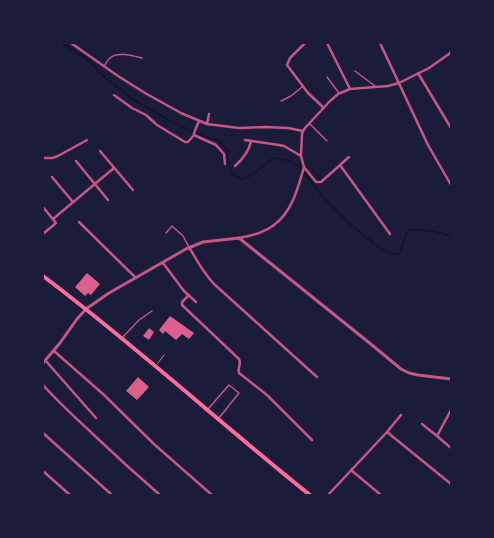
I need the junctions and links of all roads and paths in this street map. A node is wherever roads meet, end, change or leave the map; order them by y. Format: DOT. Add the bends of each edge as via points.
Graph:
graph roads {
  1 [pos="71,43"];
  2 [pos="305,43"];
  3 [pos="327,43"];
  4 [pos="380,43"];
  5 [pos="450,54"];
  6 [pos="142,58"];
  7 [pos="104,66"];
  8 [pos="356,71"];
  9 [pos="418,73"];
  10 [pos="327,77"];
  11 [pos="399,83"];
  12 [pos="302,86"];
  13 [pos="377,88"];
  14 [pos="350,89"];
  15 [pos="340,93"];
  16 [pos="114,95"];
  17 [pos="281,102"];
  18 [pos="324,108"];
  19 [pos="209,114"];
  20 [pos="199,121"];
  21 [pos="207,124"];
  22 [pos="310,124"];
  23 [pos="451,128"];
  24 [pos="302,131"];
  25 [pos="194,134"];
  26 [pos="87,140"];
  27 [pos="246,140"];
  28 [pos="251,141"];
  29 [pos="327,141"];
  30 [pos="100,151"];
  31 [pos="301,156"];
  32 [pos="349,157"];
  33 [pos="43,158"];
  34 [pos="76,161"];
  35 [pos="225,164"];
  36 [pos="340,165"];
  37 [pos="235,166"];
  38 [pos="304,167"];
  39 [pos="114,168"];
  40 [pos="52,178"];
  41 [pos="95,184"];
  42 [pos="451,185"];
  43 [pos="133,190"];
  44 [pos="108,200"];
  45 [pos="72,202"];
  46 [pos="43,207"];
  47 [pos="54,219"];
  48 [pos="79,222"];
  49 [pos="166,233"];
  50 [pos="43,234"];
  51 [pos="390,234"];
  52 [pos="239,238"];
  53 [pos="189,247"];
  54 [pos="163,263"];
  55 [pos="43,276"];
  56 [pos="136,278"];
  57 [pos="189,295"];
  58 [pos="196,302"];
  59 [pos="86,309"];
  60 [pos="152,311"];
  61 [pos="122,339"];
  62 [pos="54,351"];
  63 [pos="164,355"];
  64 [pos="44,361"];
  65 [pos="156,367"];
  66 [pos="317,378"];
  67 [pos="451,379"];
  68 [pos="43,385"];
  69 [pos="207,410"];
  70 [pos="451,410"];
  71 [pos="401,415"];
  72 [pos="96,418"];
  73 [pos="218,420"];
  74 [pos="422,424"];
  75 [pos="387,432"];
  76 [pos="43,433"];
  77 [pos="437,436"];
  78 [pos="312,440"];
  79 [pos="451,448"];
  80 [pos="351,470"];
  81 [pos="43,471"];
  82 [pos="451,484"];
  83 [pos="70,495"];
  84 [pos="112,495"];
  85 [pos="160,495"];
  86 [pos="212,495"];
  87 [pos="310,495"];
  88 [pos="328,495"];
  89 [pos="381,495"];
  1 -- 7 [label="street"];
  2 -- 12 [label="street" via="292,55 287,64"];
  3 -- 14 [label="street"];
  4 -- 11 [label="street"];
  5 -- 9 [label="street"];
  6 -- 7 [label="lane" via="115,55 108,59"];
  7 -- 20 [label="street" via="145,93"];
  8 -- 13 [label="lane"];
  9 -- 11 [label="street"];
  9 -- 23 [label="street"];
  10 -- 15 [label="lane"];
  11 -- 13 [label="street"];
  11 -- 42 [label="street" via="428,145"];
  12 -- 17 [label="lane"];
  12 -- 18 [label="street"];
  13 -- 14 [label="street"];
  14 -- 15 [label="street"];
  15 -- 18 [label="street"];
  16 -- 25 [label="street" via="185,142"];
  18 -- 22 [label="street"];
  19 -- 21 [label="street"];
  20 -- 21 [label="street"];
  20 -- 25 [label="street"];
  21 -- 24 [label="street"];
  22 -- 24 [label="street"];
  22 -- 29 [label="lane"];
  24 -- 31 [label="street"];
  25 -- 35 [label="street" via="216,145 224,154"];
  26 -- 33 [label="street" via="58,156"];
  27 -- 28 [label="street"];
  28 -- 31 [label="street" via="284,146"];
  28 -- 37 [label="street" via="246,156"];
  30 -- 39 [label="street"];
  31 -- 38 [label="street"];
  32 -- 36 [label="street"];
  34 -- 41 [label="street"];
  36 -- 38 [label="street" via="321,182 316,182"];
  36 -- 51 [label="street"];
  38 -- 52 [label="street" via="289,208 283,217 274,226 262,232"];
  39 -- 41 [label="street"];
  39 -- 43 [label="street"];
  40 -- 45 [label="street"];
  41 -- 44 [label="street"];
  41 -- 45 [label="street"];
  45 -- 47 [label="street"];
  46 -- 47 [label="street"];
  47 -- 50 [label="street" via="56,224"];
  48 -- 56 [label="street"];
  49 -- 53 [label="lane" via="172,226 183,236"];
  52 -- 53 [label="street" via="202,242"];
  52 -- 67 [label="street" via="402,370 418,375"];
  53 -- 54 [label="street"];
  53 -- 66 [label="street" via="202,270 214,284"];
  54 -- 56 [label="street"];
  54 -- 57 [label="street"];
  55 -- 59 [label="main road"];
  56 -- 59 [label="street" via="109,292"];
  57 -- 58 [label="street"];
  57 -- 78 [label="street" via="182,305 239,359 239,373 267,395"];
  59 -- 61 [label="main road"];
  59 -- 62 [label="street"];
  60 -- 61 [label="lane" via="139,320"];
  61 -- 65 [label="main road"];
  62 -- 64 [label="street"];
  62 -- 86 [label="street"];
  63 -- 65 [label="path"];
  64 -- 72 [label="street"];
  65 -- 69 [label="main road"];
  68 -- 85 [label="street"];
  69 -- 73 [label="main road"];
  69 -- 73 [label="lane" via="229,386 239,393"];
  70 -- 77 [label="street"];
  71 -- 75 [label="street"];
  73 -- 87 [label="main road"];
  74 -- 77 [label="street"];
  75 -- 80 [label="street"];
  75 -- 82 [label="street"];
  76 -- 84 [label="street"];
  77 -- 79 [label="street"];
  80 -- 88 [label="street"];
  80 -- 89 [label="street"];
  81 -- 83 [label="street"];
}
